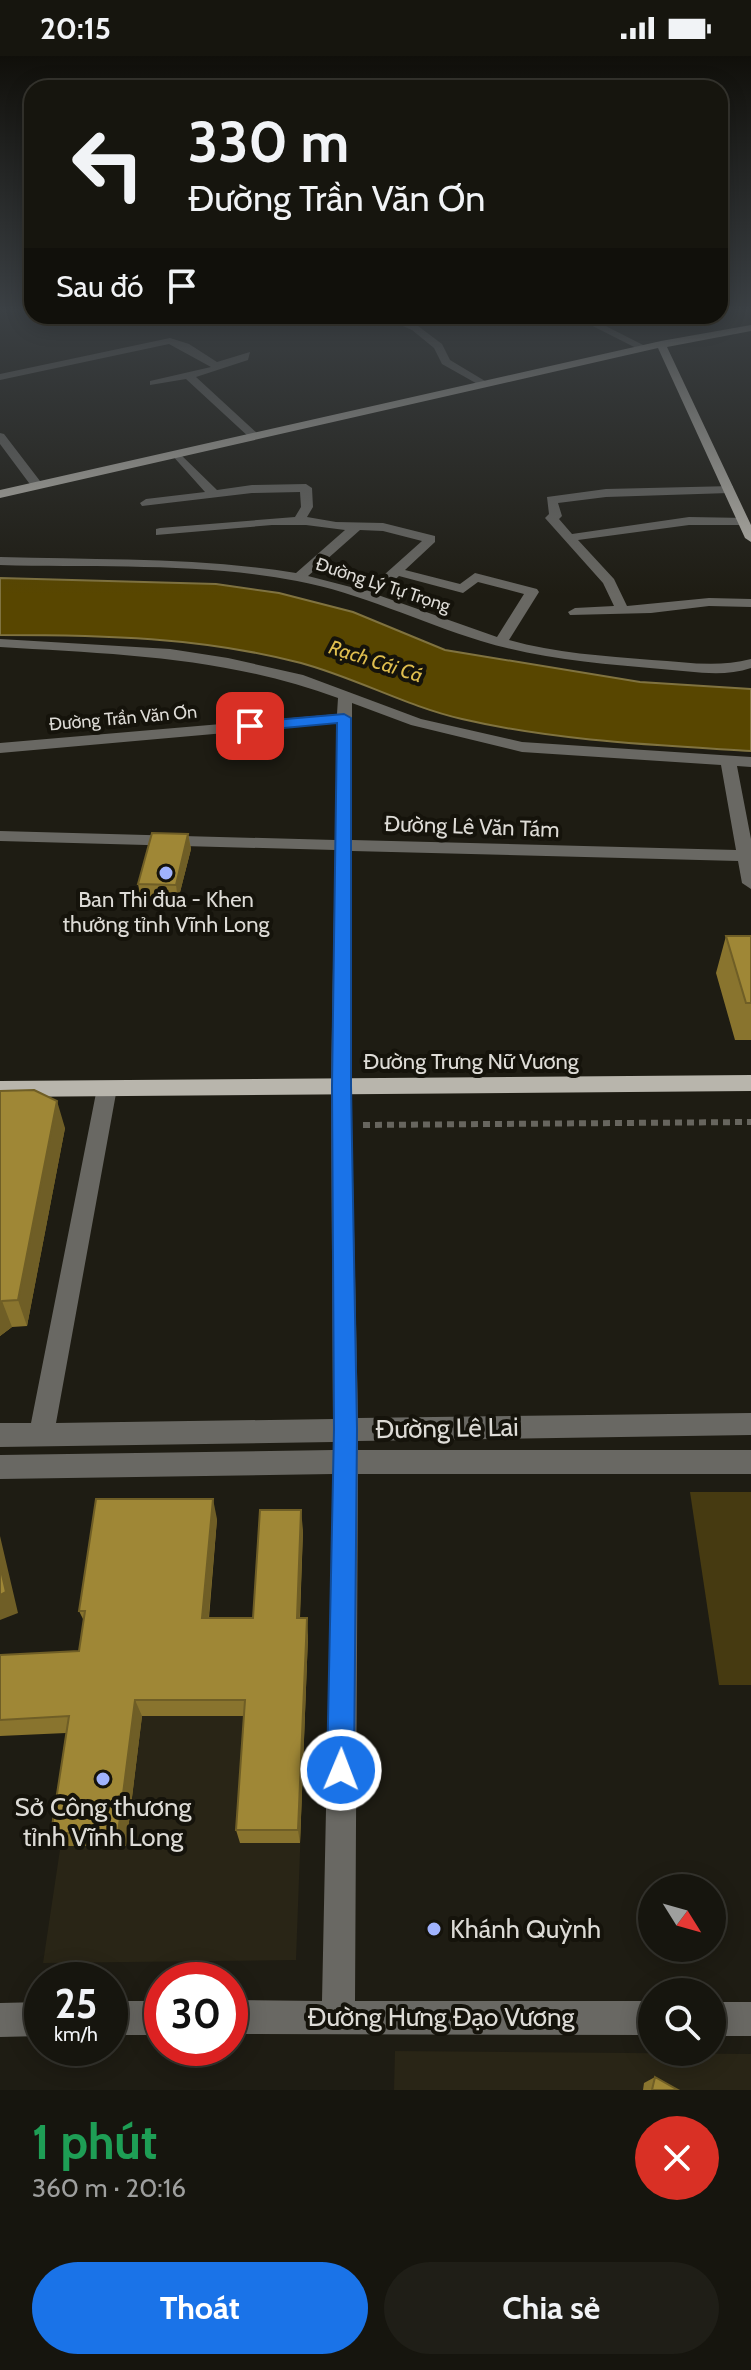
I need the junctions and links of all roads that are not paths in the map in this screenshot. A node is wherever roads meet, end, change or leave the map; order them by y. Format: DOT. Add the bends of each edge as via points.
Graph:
graph roads {
  1 [pos="220,405"];
  2 [pos="392,405"];
  3 [pos="690,405"];
  4 [pos="0,436"];
  5 [pos="254,436"];
  6 [pos="177,454"];
  7 [pos="36,484"];
  8 [pos="729,489"];
  9 [pos="0,494"];
  10 [pos="214,494"];
  11 [pos="146,503"];
  12 [pos="299,521"];
  13 [pos="743,521"];
  14 [pos="356,527"];
  15 [pos="160,532"];
  16 [pos="569,538"];
  17 [pos="751,538"];
  18 [pos="0,561"];
  19 [pos="396,571"];
  20 [pos="299,577"];
  21 [pos="368,597"];
  22 [pos="751,603"];
  23 [pos="622,610"];
  24 [pos="575,612"];
  25 [pos="501,642"];
  26 [pos="0,643"];
  27 [pos="751,663"];
  28 [pos="345,695"];
  29 [pos="344,718"];
  30 [pos="0,748"];
  31 [pos="728,761"];
  32 [pos="751,762"];
  33 [pos="0,836"];
  34 [pos="342,844"];
  35 [pos="749,856"];
  36 [pos="751,883"];
  37 [pos="751,1083"];
  38 [pos="341,1086"];
  39 [pos="107,1088"];
  40 [pos="0,1089"];
  41 [pos="751,1424"];
  42 [pos="346,1429"];
  43 [pos="0,1435"];
  44 [pos="41,1435"];
  45 [pos="344,1462"];
  46 [pos="751,1462"];
  47 [pos="0,1467"];
  48 [pos="338,2016"];
  49 [pos="248,2017"];
  50 [pos="638,2018"];
  51 [pos="24,2019"];
  52 [pos="726,2019"];
  53 [pos="751,2019"];
  54 [pos="0,2020"];
  1 -- 5 [label="street"];
  2 -- 5 [label="main road"];
  3 -- 8 [label="main road"];
  4 -- 7 [label="street"];
  5 -- 6 [label="main road"];
  6 -- 7 [label="main road"];
  6 -- 10 [label="street"];
  7 -- 9 [label="main road"];
  8 -- 13 [label="main road"];
  8 -- 16 [label="street" via="551,500 556,516 551,518"];
  10 -- 11 [label="street"];
  10 -- 12 [label="street" via="306,488 307,507"];
  12 -- 14 [label="street"];
  12 -- 15 [label="street"];
  13 -- 16 [label="street" via="689,521"];
  13 -- 17 [label="main road"];
  14 -- 19 [label="street" via="383,527 431,539"];
  14 -- 20 [label="street"];
  16 -- 23 [label="street" via="609,582"];
  18 -- 20 [label="street, Đường Lý Tự Trọng" via="209,564"];
  19 -- 21 [label="street"];
  19 -- 25 [label="street" via="463,589 475,577 532,592"];
  20 -- 21 [label="street, Đường Lý Tự Trọng"];
  21 -- 25 [label="street, Đường Lý Tự Trọng"];
  22 -- 23 [label="street"];
  23 -- 24 [label="street"];
  25 -- 27 [label="street, Đường Lý Tự Trọng" via="639,663 715,669"];
  26 -- 28 [label="street" via="170,653 269,670"];
  28 -- 29 [label="street"];
  28 -- 31 [label="street" via="416,722 522,747"];
  29 -- 30 [label="street, Đường Trần Văn Ơn"];
  29 -- 34 [label="street"];
  31 -- 32 [label="street"];
  31 -- 35 [label="street"];
  33 -- 34 [label="street, Đường Lê Văn Tám"];
  34 -- 35 [label="street, Đường Lê Văn Tám"];
  34 -- 38 [label="street"];
  35 -- 36 [label="street"];
  37 -- 38 [label="main road, Đường Trưng Nữ Vương"];
  38 -- 39 [label="main road, Đường Trưng Nữ Vương"];
  38 -- 42 [label="street"];
  39 -- 40 [label="main road, Đường Trưng Nữ Vương"];
  39 -- 44 [label="street"];
  41 -- 42 [label="street, Đường Lê Lai"];
  42 -- 44 [label="street, Đường Lê Lai"];
  42 -- 45 [label="street"];
  43 -- 44 [label="street, Đường Lê Lai"];
  45 -- 46 [label="street, Đường Lê Lai"];
  45 -- 47 [label="street, Đường Lê Lai"];
  45 -- 48 [label="street"];
  48 -- 49 [label="street, Đường Hưng Đạo Vương"];
  48 -- 50 [label="street, Đường Hưng Đạo Vương"];
  51 -- 54 [label="street"];
  52 -- 53 [label="street"];
}
